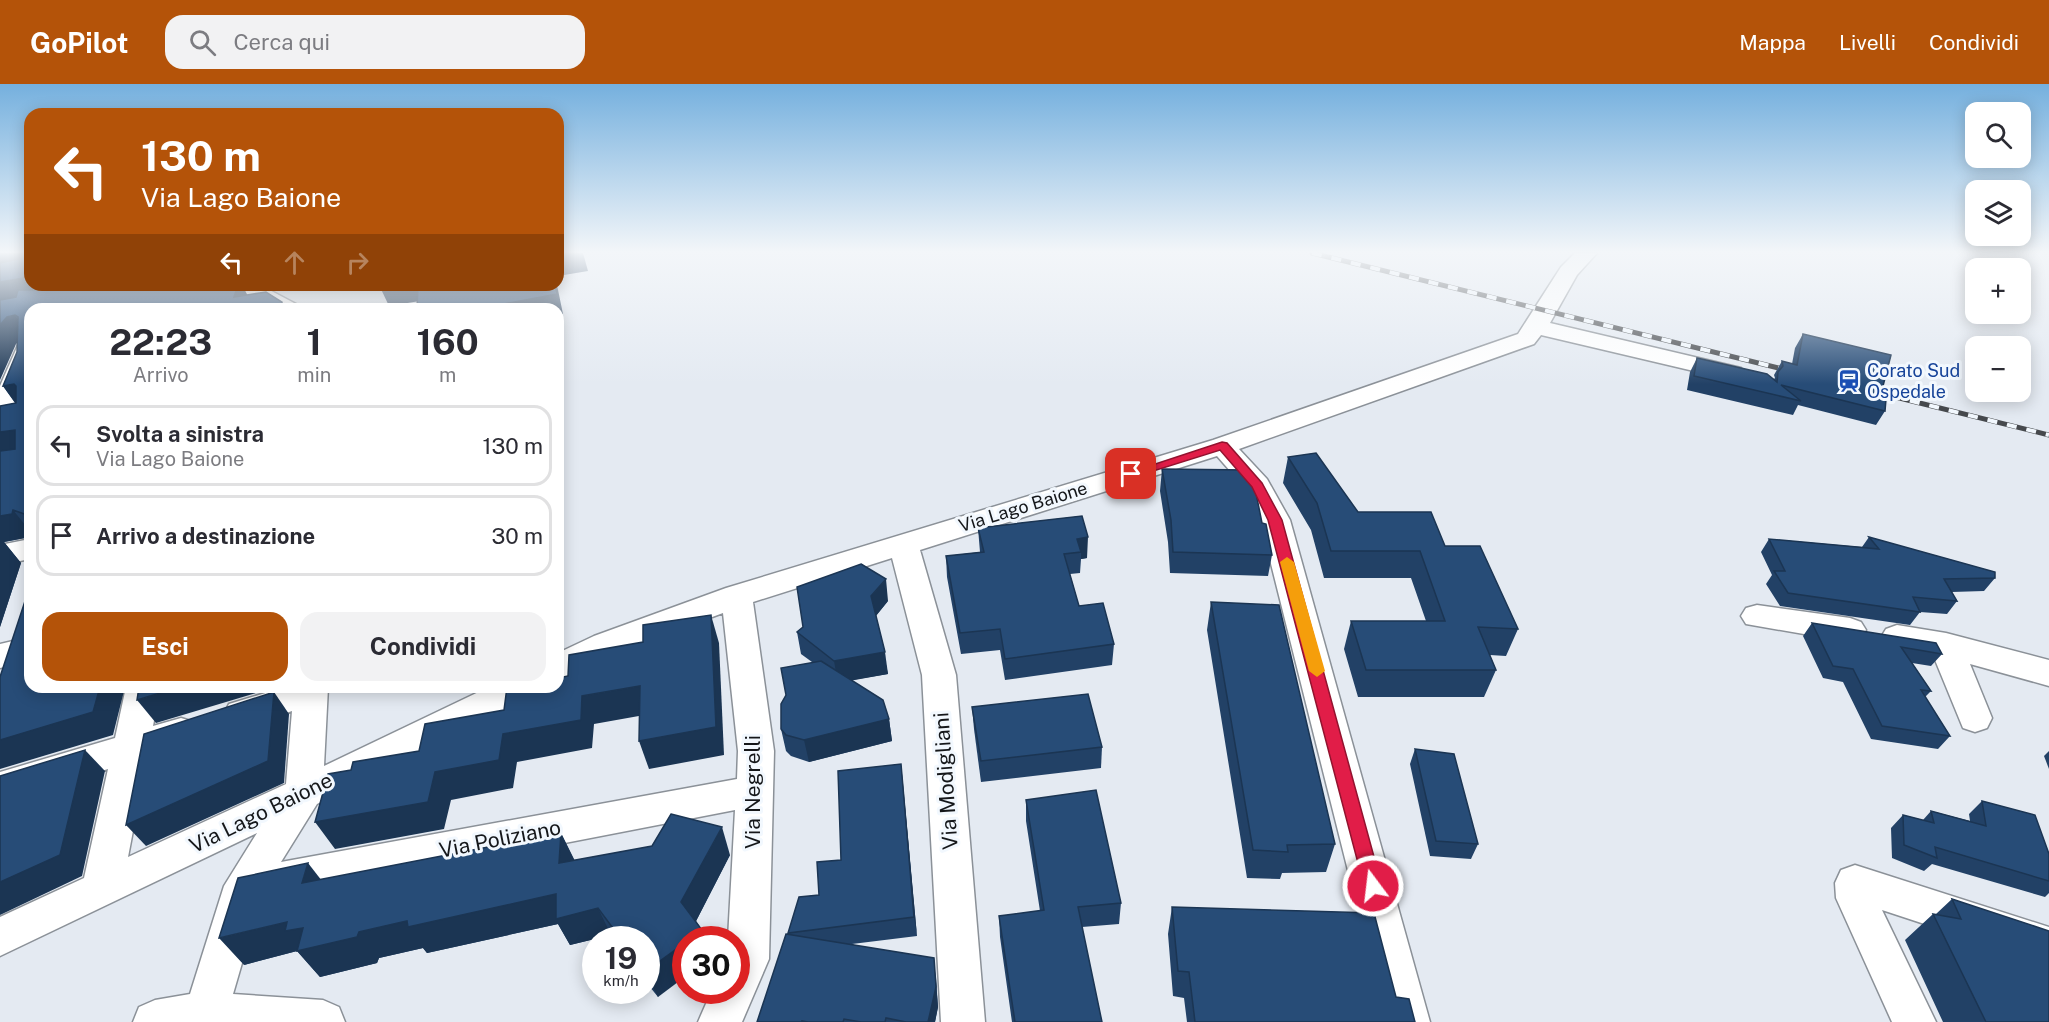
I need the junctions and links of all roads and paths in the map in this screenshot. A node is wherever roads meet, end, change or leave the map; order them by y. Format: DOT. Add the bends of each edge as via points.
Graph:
graph roads {
  1 [pos="1555,297"];
  2 [pos="1537,327"];
  3 [pos="24,346"];
  4 [pos="0,350"];
  5 [pos="24,359"];
  6 [pos="1751,377"];
  7 [pos="0,416"];
  8 [pos="24,417"];
  9 [pos="0,421"];
  10 [pos="1222,446"];
  11 [pos="903,544"];
  12 [pos="24,550"];
  13 [pos="0,555"];
  14 [pos="736,596"];
  15 [pos="1757,616"];
  16 [pos="1946,645"];
  17 [pos="564,665"];
  18 [pos="2049,673"];
  19 [pos="142,693"];
  20 [pos="299,693"];
  21 [pos="311,693"];
  22 [pos="508,693"];
  23 [pos="1975,718"];
  24 [pos="131,747"];
  25 [pos="0,788"];
  26 [pos="755,791"];
  27 [pos="304,793"];
  28 [pos="244,886"];
  29 [pos="102,889"];
  30 [pos="749,926"];
  31 [pos="0,937"];
  32 [pos="2049,946"];
  33 [pos="728,1004"];
  34 [pos="206,1013"];
  35 [pos="155,1022"];
  36 [pos="323,1022"];
  37 [pos="720,1022"];
  38 [pos="963,1022"];
  39 [pos="1408,1022"];
  40 [pos="1914,1022"];
  1 -- 2 [label="street, Via Lago Baione"];
  2 -- 6 [label="street"];
  2 -- 10 [label="street, Via Lago Baione" via="1526,339"];
  3 -- 4 [label="street"];
  5 -- 7 [label="street"];
  8 -- 9 [label="street"];
  10 -- 11 [label="street, Via Lago Baione"];
  10 -- 39 [label="street" via="1257,485 1275,520"];
  11 -- 14 [label="street, Via Lago Baione"];
  11 -- 38 [label="street, Via Modigliani" via="939,675"];
  12 -- 13 [label="street"];
  14 -- 17 [label="street, Via Lago Baione" via="606,644"];
  14 -- 26 [label="street, Via Negrelli" via="756,751"];
  15 -- 16 [label="street"];
  16 -- 18 [label="street"];
  16 -- 23 [label="street"];
  19 -- 24 [label="street"];
  20 -- 24 [label="street"];
  21 -- 27 [label="street"];
  22 -- 27 [label="street, Via Lago Baione"];
  24 -- 25 [label="street"];
  24 -- 29 [label="street"];
  26 -- 28 [label="street, Via Poliziano"];
  26 -- 30 [label="street, Via Negrelli"];
  27 -- 28 [label="street"];
  27 -- 29 [label="street, Via Lago Baione"];
  28 -- 34 [label="street"];
  29 -- 31 [label="street, Via Lago Baione"];
  32 -- 40 [label="street" via="1855,883 1856,898"];
  33 -- 37 [label="street"];
  34 -- 35 [label="street"];
  34 -- 36 [label="street"];
}
